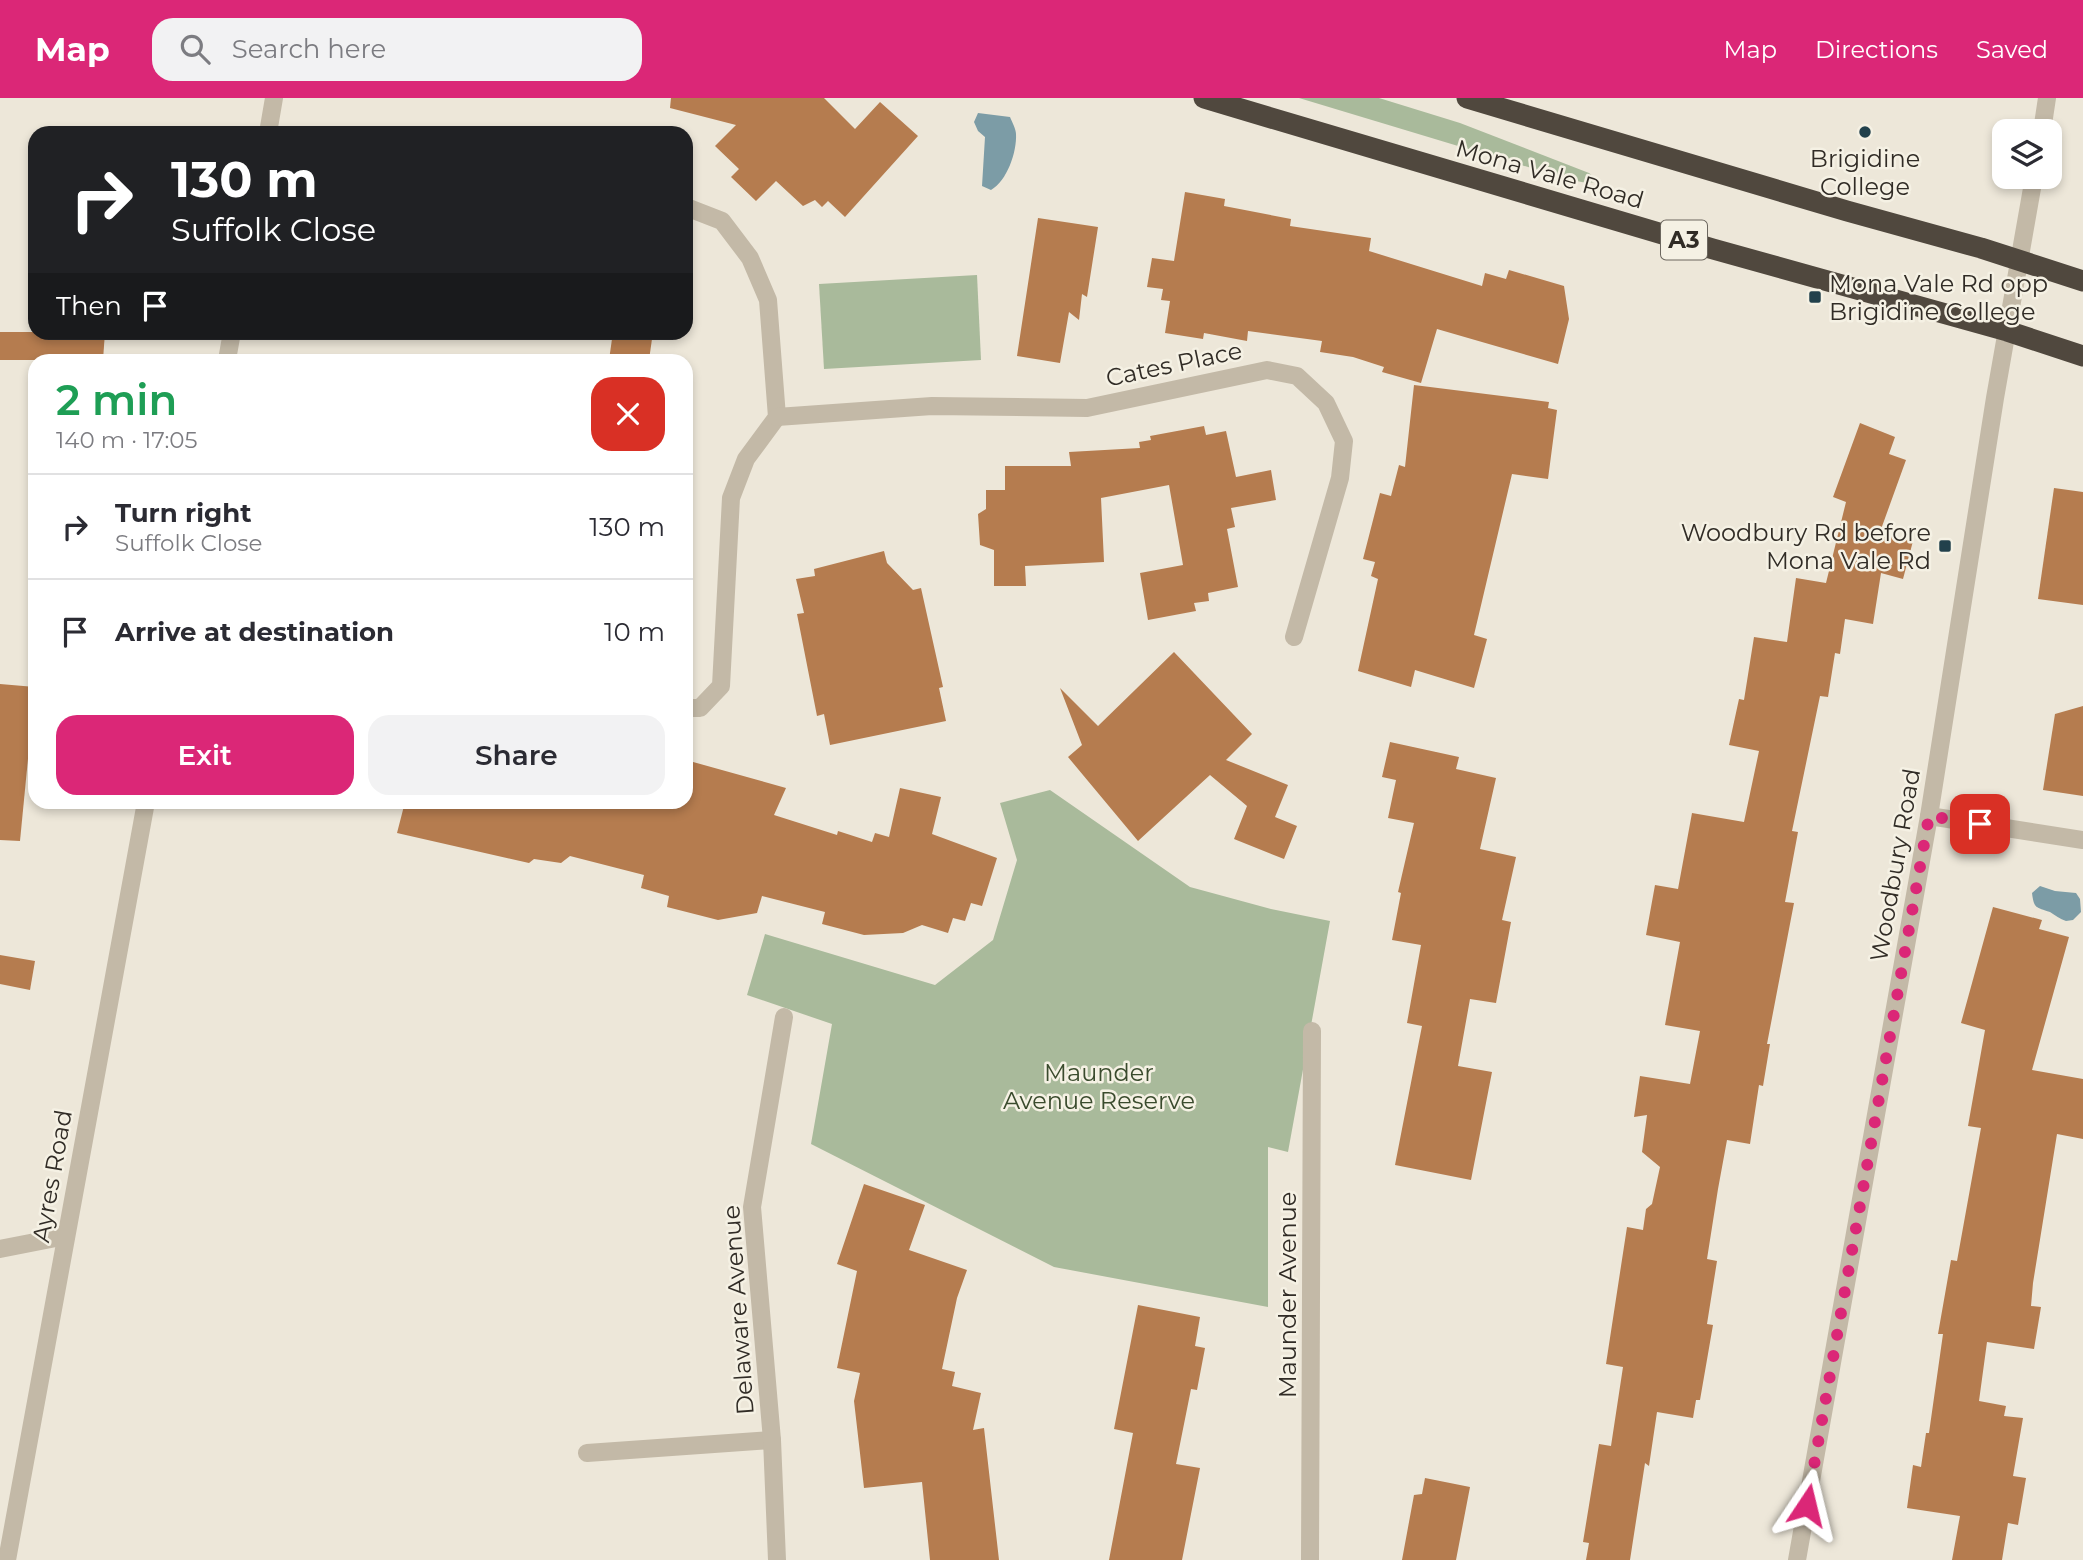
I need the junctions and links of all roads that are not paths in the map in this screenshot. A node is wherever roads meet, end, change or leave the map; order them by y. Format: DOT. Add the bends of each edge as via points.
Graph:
graph roads {
  1 [pos="274,98"];
  2 [pos="1204,98"];
  3 [pos="1467,98"];
  4 [pos="2047,98"];
  5 [pos="2044,119"];
  6 [pos="269,126"];
  7 [pos="2032,189"];
  8 [pos="693,210"];
  9 [pos="2020,262"];
  10 [pos="2083,281"];
  11 [pos="2007,331"];
  12 [pos="2083,356"];
  13 [pos="777,417"];
  14 [pos="1294,637"];
  15 [pos="693,708"];
  16 [pos="145,809"];
  17 [pos="1929,816"];
  18 [pos="2083,840"];
  19 [pos="784,1017"];
  20 [pos="1312,1031"];
  21 [pos="66,1236"];
  22 [pos="0,1249"];
  23 [pos="772,1440"];
  24 [pos="587,1453"];
  25 [pos="8,1510"];
  26 [pos="6,1560"];
  27 [pos="777,1560"];
  28 [pos="1310,1560"];
  29 [pos="1797,1560"];
  1 -- 6 [label="street"];
  2 -- 11 [label="highway, Mona Vale Road / A3"];
  3 -- 9 [label="highway, Mona Vale Road"];
  4 -- 5 [label="street"];
  7 -- 9 [label="street, Woodbury Road"];
  8 -- 13 [label="street" via="722,221 750,258 768,300"];
  9 -- 10 [label="highway, Mona Vale Road"];
  9 -- 11 [label="street, Woodbury Road"];
  11 -- 12 [label="highway, Mona Vale Road / A3"];
  11 -- 17 [label="street, Woodbury Road"];
  13 -- 14 [label="street, Cates Place" via="932,406 1087,408 1267,370 1297,376 1326,403 1344,441 1340,478"];
  13 -- 15 [label="street" via="746,460 731,498 721,686 700,708"];
  16 -- 21 [label="street, Ayres Road"];
  17 -- 18 [label="street"];
  17 -- 29 [label="street, Woodbury Road"];
  19 -- 23 [label="street, Delaware Avenue" via="752,1207"];
  20 -- 28 [label="street, Maunder Avenue"];
  21 -- 22 [label="street"];
  21 -- 25 [label="street, Ayres Road"];
  23 -- 24 [label="street"];
  23 -- 27 [label="street, Delaware Avenue"];
  25 -- 26 [label="street, Ayres Road"];
}
